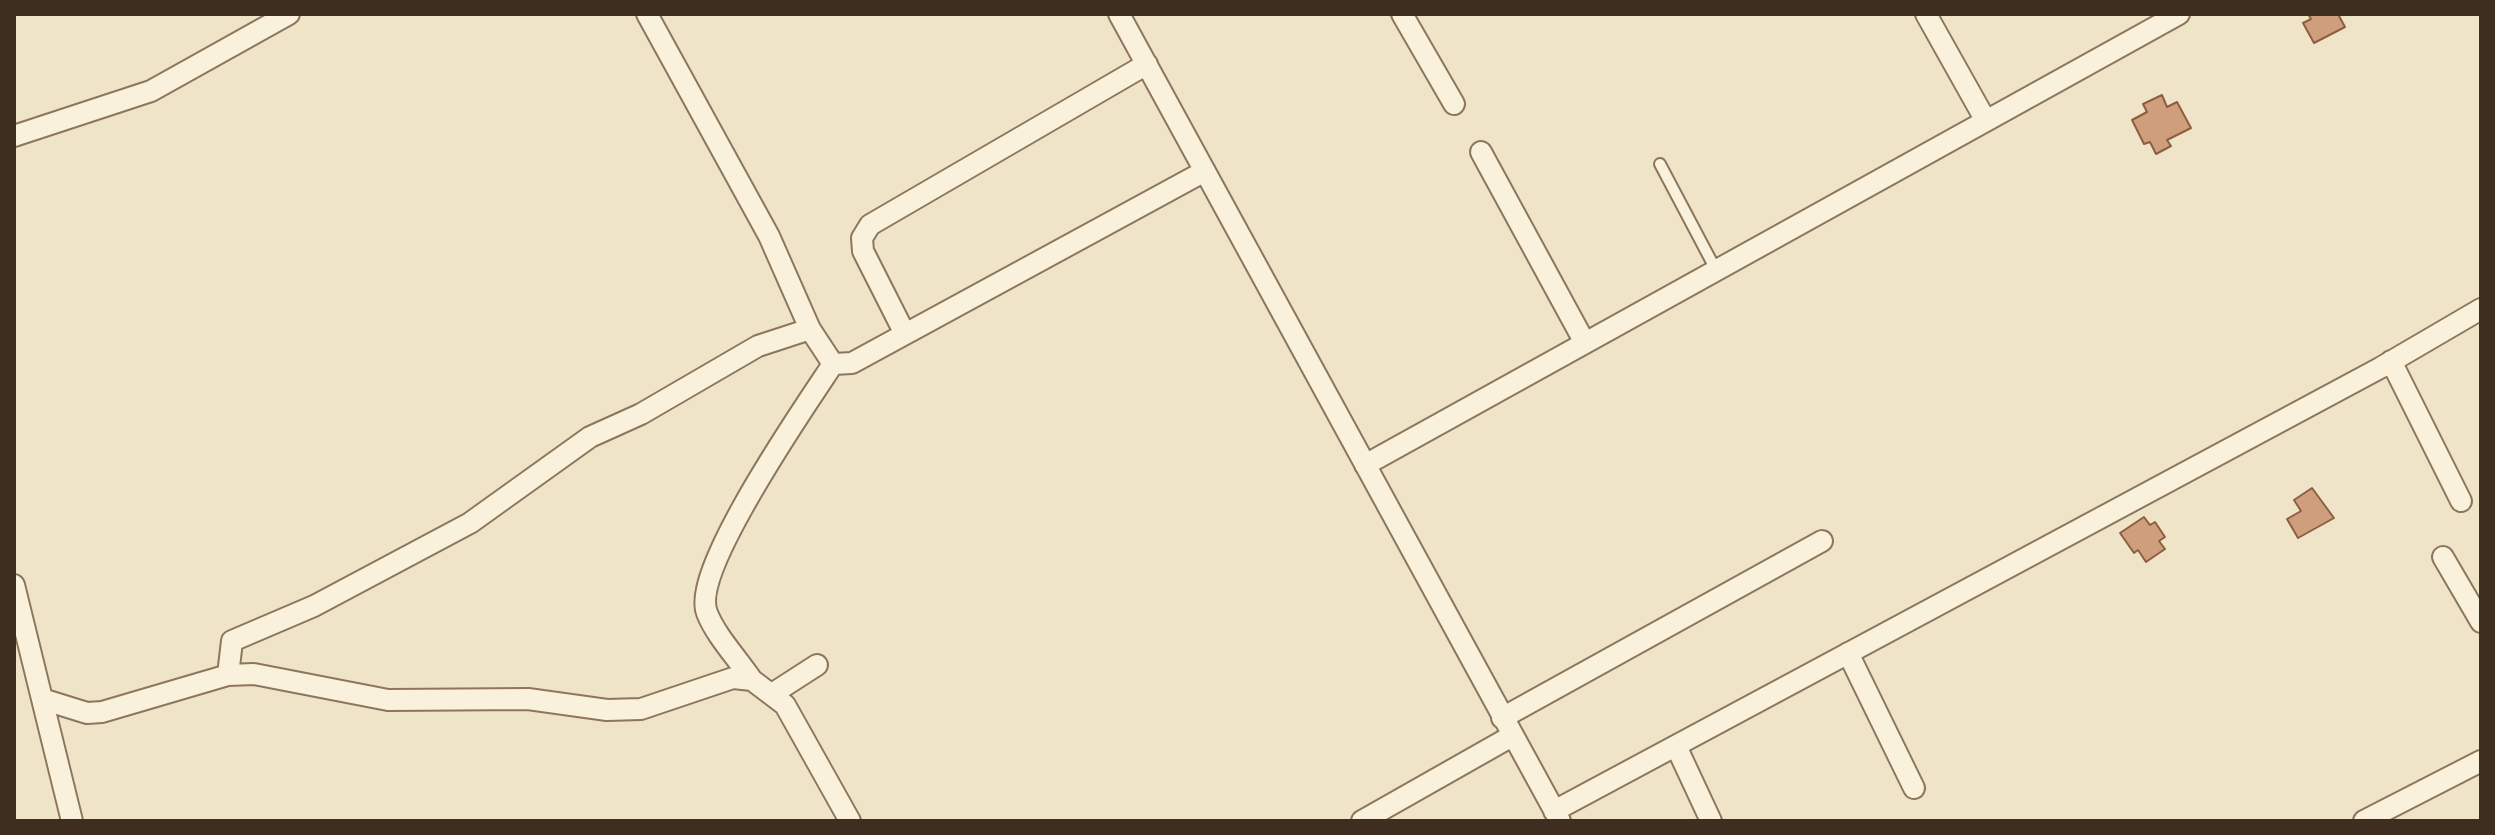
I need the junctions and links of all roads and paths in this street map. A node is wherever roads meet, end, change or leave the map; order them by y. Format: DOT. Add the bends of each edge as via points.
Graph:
graph roads {
  1 [pos="289,14"];
  2 [pos="647,14"];
  3 [pos="1119,14"];
  4 [pos="1402,14"];
  5 [pos="1926,14"];
  6 [pos="2179,14"];
  7 [pos="1147,64"];
  8 [pos="1454,104"];
  9 [pos="1986,121"];
  10 [pos="14,136"];
  11 [pos="1481,152"];
  12 [pos="1660,164"];
  13 [pos="1205,171"];
  14 [pos="1716,270"];
  15 [pos="2481,309"];
  16 [pos="810,329"];
  17 [pos="905,334"];
  18 [pos="1585,343"];
  19 [pos="2391,361"];
  20 [pos="833,364"];
  21 [pos="1365,465"];
  22 [pos="2461,501"];
  23 [pos="1822,541"];
  24 [pos="2443,557"];
  25 [pos="14,585"];
  26 [pos="2481,622"];
  27 [pos="20,630"];
  28 [pos="1848,653"];
  29 [pos="817,665"];
  30 [pos="228,675"];
  31 [pos="752,680"];
  32 [pos="772,694"];
  33 [pos="42,699"];
  34 [pos="1507,727"];
  35 [pos="1676,746"];
  36 [pos="2481,761"];
  37 [pos="1914,788"];
  38 [pos="1557,816"];
  39 [pos="1372,818"];
  40 [pos="72,821"];
  41 [pos="850,821"];
  42 [pos="1711,821"];
  43 [pos="2364,821"];
  1 -- 10 [label="street" via="151,91"];
  2 -- 16 [label="street" via="769,236"];
  3 -- 7 [label="street"];
  4 -- 8 [label="street"];
  5 -- 9 [label="street"];
  6 -- 9 [label="street"];
  7 -- 13 [label="street"];
  7 -- 17 [label="street" via="870,225 862,238 863,251"];
  9 -- 14 [label="street"];
  11 -- 18 [label="street"];
  12 -- 14 [label="lane"];
  13 -- 17 [label="street"];
  13 -- 21 [label="street"];
  14 -- 18 [label="street"];
  15 -- 19 [label="street"];
  16 -- 20 [label="street"];
  16 -- 30 [label="street" via="758,346 641,414 590,437 470,523 314,606 232,641"];
  17 -- 20 [label="street" via="852,363"];
  18 -- 21 [label="street"];
  19 -- 22 [label="street"];
  19 -- 28 [label="street"];
  20 -- 31 [label="street" via="749,495 705,589 707,612"];
  21 -- 34 [label="street"];
  23 -- 34 [label="street"];
  24 -- 26 [label="street"];
  25 -- 27 [label="street"];
  27 -- 33 [label="street"];
  28 -- 35 [label="street"];
  28 -- 37 [label="street"];
  29 -- 32 [label="street"];
  30 -- 31 [label="street" via="278,677 388,700 528,699 607,710 641,709 733,678"];
  30 -- 33 [label="street" via="102,712 87,713"];
  31 -- 32 [label="street"];
  32 -- 41 [label="street" via="785,705"];
  33 -- 40 [label="street"];
  34 -- 38 [label="street"];
  34 -- 39 [label="street"];
  35 -- 38 [label="street"];
  35 -- 42 [label="street"];
  36 -- 43 [label="street"];
}
